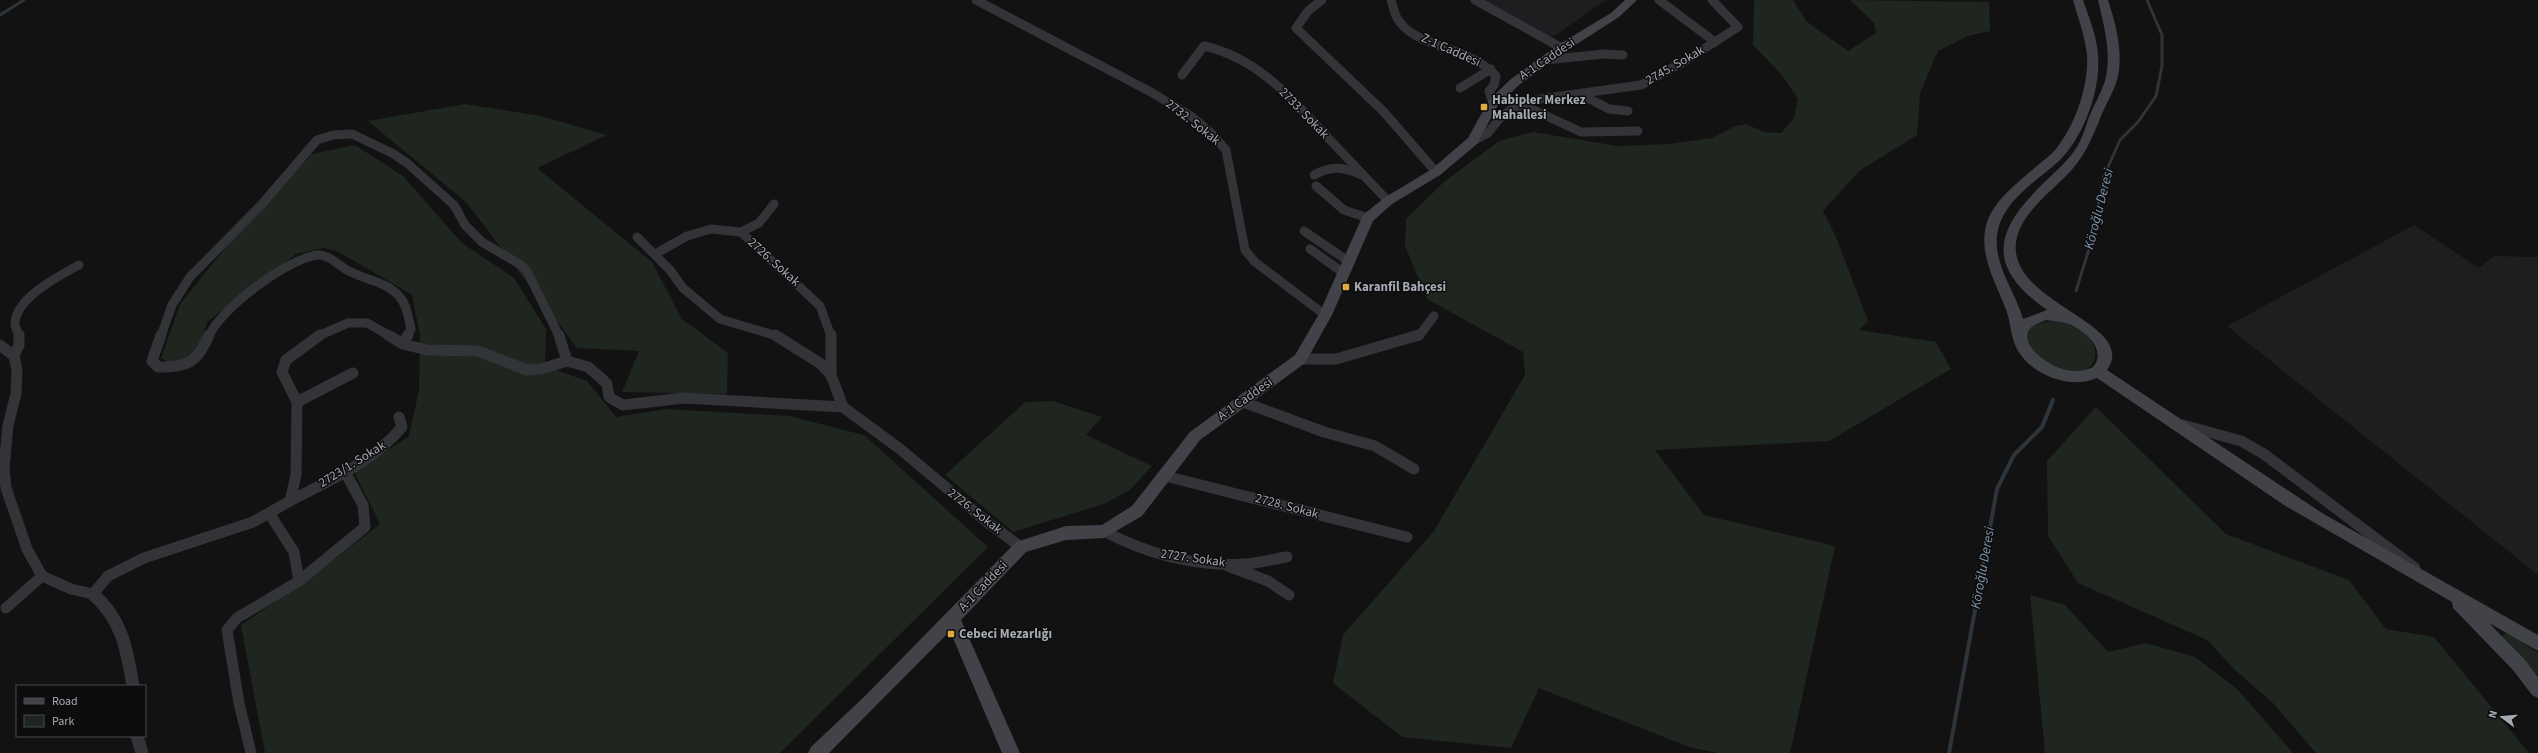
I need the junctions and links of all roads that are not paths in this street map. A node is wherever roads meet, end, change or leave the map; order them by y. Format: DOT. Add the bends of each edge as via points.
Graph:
graph roads {
  1 [pos="976,0"];
  2 [pos="1322,0"];
  3 [pos="1391,0"];
  4 [pos="1475,0"];
  5 [pos="1632,0"];
  6 [pos="1659,0"];
  7 [pos="1712,0"];
  8 [pos="2078,0"];
  9 [pos="2103,0"];
  10 [pos="1715,42"];
  11 [pos="1562,48"];
  12 [pos="1623,54"];
  13 [pos="1546,60"];
  14 [pos="1491,69"];
  15 [pos="1182,75"];
  16 [pos="1460,88"];
  17 [pos="1580,94"];
  18 [pos="1493,103"];
  19 [pos="1522,105"];
  20 [pos="1628,111"];
  21 [pos="1638,131"];
  22 [pos="1473,141"];
  23 [pos="1436,172"];
  24 [pos="1314,175"];
  25 [pos="1366,176"];
  26 [pos="1316,186"];
  27 [pos="1388,201"];
  28 [pos="774,204"];
  29 [pos="1368,218"];
  30 [pos="1304,231"];
  31 [pos="741,232"];
  32 [pos="637,237"];
  33 [pos="1310,249"];
  34 [pos="655,254"];
  35 [pos="79,265"];
  36 [pos="1345,267"];
  37 [pos="1325,315"];
  38 [pos="1434,316"];
  39 [pos="2073,320"];
  40 [pos="2021,342"];
  41 [pos="403,344"];
  42 [pos="0,345"];
  43 [pos="14,356"];
  44 [pos="1300,359"];
  45 [pos="567,361"];
  46 [pos="2098,372"];
  47 [pos="354,373"];
  48 [pos="831,375"];
  49 [pos="297,402"];
  50 [pos="1243,402"];
  51 [pos="843,407"];
  52 [pos="399,417"];
  53 [pos="2174,422"];
  54 [pos="1414,469"];
  55 [pos="345,472"];
  56 [pos="1165,476"];
  57 [pos="290,501"];
  58 [pos="269,512"];
  59 [pos="1104,532"];
  60 [pos="1407,538"];
  61 [pos="1021,547"];
  62 [pos="1287,557"];
  63 [pos="1220,564"];
  64 [pos="42,576"];
  65 [pos="299,581"];
  66 [pos="93,594"];
  67 [pos="2450,594"];
  68 [pos="1289,595"];
  69 [pos="6,608"];
  70 [pos="952,618"];
  71 [pos="2538,644"];
  72 [pos="132,685"];
  73 [pos="2538,690"];
  74 [pos="137,737"];
  75 [pos="142,753"];
  76 [pos="251,753"];
  77 [pos="817,753"];
  78 [pos="1011,753"];
  1 -- 37 [label="street, 2732. Sokak" via="1172,104 1219,139 1226,150 1245,250 1255,262"];
  2 -- 23 [label="street" via="1308,12 1296,28 1357,85"];
  3 -- 14 [label="street, Z-1 Caddesi" via="1399,22 1407,29"];
  4 -- 11 [label="street"];
  5 -- 11 [label="main road, A-1 Caddesi" via="1615,15"];
  6 -- 10 [label="street"];
  7 -- 10 [label="street, 2745. Sokak" via="1738,27"];
  8 -- 40 [label="main road" via="2086,23 2093,61 2090,84 2080,115 2061,152 2002,207 1993,226 1991,248 1997,273 2014,311"];
  9 -- 39 [label="main road" via="2113,37 2112,76 2080,152 2031,203 2009,236 2008,255 2013,270 2021,281 2035,295"];
  10 -- 17 [label="street, 2745. Sokak" via="1641,85"];
  11 -- 13 [label="main road, A-1 Caddesi"];
  12 -- 13 [label="street"];
  13 -- 18 [label="main road, A-1 Caddesi" via="1515,82"];
  14 -- 16 [label="street"];
  14 -- 18 [label="street, Z-1 Caddesi" via="1496,76 1494,85 1488,91"];
  15 -- 25 [label="street, 2733. Sokak" via="1204,46 1213,47 1262,71 1308,113"];
  17 -- 19 [label="street, 2745. Sokak" via="1540,99"];
  17 -- 20 [label="street" via="1607,110"];
  18 -- 22 [label="main road, A-1 Caddesi"];
  19 -- 21 [label="street" via="1581,132 1611,134"];
  19 -- 22 [label="street, 2745. Sokak" via="1513,108 1500,118 1488,133"];
  22 -- 23 [label="main road, A-1 Caddesi"];
  23 -- 27 [label="main road, A-1 Caddesi"];
  24 -- 25 [label="street" via="1329,166 1344,167"];
  25 -- 27 [label="street, 2733. Sokak"];
  26 -- 29 [label="street" via="1344,210"];
  27 -- 29 [label="main road, A-1 Caddesi"];
  28 -- 31 [label="street" via="759,223"];
  29 -- 36 [label="main road, A-1 Caddesi"];
  30 -- 36 [label="street"];
  31 -- 34 [label="street, 2726. Sokak" via="711,230 687,236"];
  31 -- 48 [label="street, 2726. Sokak" via="820,306 831,332"];
  32 -- 34 [label="street, 2726. Sokak"];
  33 -- 36 [label="street"];
  34 -- 48 [label="street, 2726. Sokak" via="683,288 720,319 772,333 821,364"];
  35 -- 43 [label="street" via="48,282 28,300 15,324 20,345"];
  36 -- 37 [label="main road, A-1 Caddesi"];
  37 -- 44 [label="main road, A-1 Caddesi"];
  38 -- 44 [label="street" via="1418,337 1336,359"];
  39 -- 40 [label="main road" via="2052,315 2033,318 2025,323 2020,332"];
  39 -- 46 [label="main road" via="2085,326 2103,345 2105,364"];
  40 -- 46 [label="main road" via="2026,352 2048,370 2076,378"];
  41 -- 45 [label="street" via="427,350 478,351 527,370 541,369"];
  41 -- 45 [label="street" via="411,329 402,299 385,286 349,272 328,256 317,255 303,258 282,268 215,323 205,349 193,362 158,367 152,361 172,305 190,277 262,204 317,140 346,133 374,144 407,163 454,205 465,225 482,242 528,271 558,332"];
  41 -- 49 [label="street" via="367,323 348,323 320,336 286,360 282,372"];
  42 -- 43 [label="street"];
  43 -- 64 [label="street" via="17,370 16,394 8,425 4,468 6,488 27,549"];
  44 -- 50 [label="main road, A-1 Caddesi"];
  45 -- 51 [label="street" via="588,368 601,378 607,384 609,397 623,406 684,398"];
  46 -- 53 [label="main road"];
  47 -- 49 [label="street"];
  48 -- 51 [label="street, 2726. Sokak"];
  49 -- 57 [label="street" via="296,475"];
  50 -- 54 [label="street" via="1324,432 1375,446"];
  50 -- 56 [label="main road, A-1 Caddesi" via="1195,436"];
  51 -- 61 [label="street, 2726. Sokak" via="900,449"];
  52 -- 55 [label="street, 2723/1. Sokak" via="402,427 395,438"];
  53 -- 67 [label="main road" via="2317,518"];
  53 -- 67 [label="street" via="2241,441 2264,454"];
  55 -- 57 [label="street, 2723/1. Sokak"];
  55 -- 65 [label="street" via="361,498 365,527"];
  56 -- 59 [label="main road, A-1 Caddesi" via="1137,511"];
  56 -- 60 [label="street, 2728. Sokak"];
  57 -- 58 [label="street, 2723/1. Sokak"];
  58 -- 65 [label="street" via="294,552"];
  58 -- 66 [label="street, 2723/1. Sokak" via="253,522 144,558 108,576"];
  59 -- 61 [label="main road, A-1 Caddesi" via="1066,533"];
  59 -- 63 [label="street, 2727. Sokak" via="1124,544"];
  61 -- 70 [label="main road, A-1 Caddesi"];
  62 -- 63 [label="street, 2727. Sokak" via="1245,564"];
  63 -- 68 [label="street" via="1268,581"];
  64 -- 66 [label="street" via="71,589"];
  64 -- 69 [label="street"];
  65 -- 76 [label="street" via="237,618 227,630 239,703 250,738"];
  66 -- 72 [label="street" via="105,603 119,622"];
  67 -- 71 [label="main road" via="2500,619"];
  67 -- 73 [label="main road" via="2519,665"];
  70 -- 77 [label="main road, A-1 Caddesi"];
  70 -- 78 [label="main road"];
  74 -- 75 [label="street"];
}
